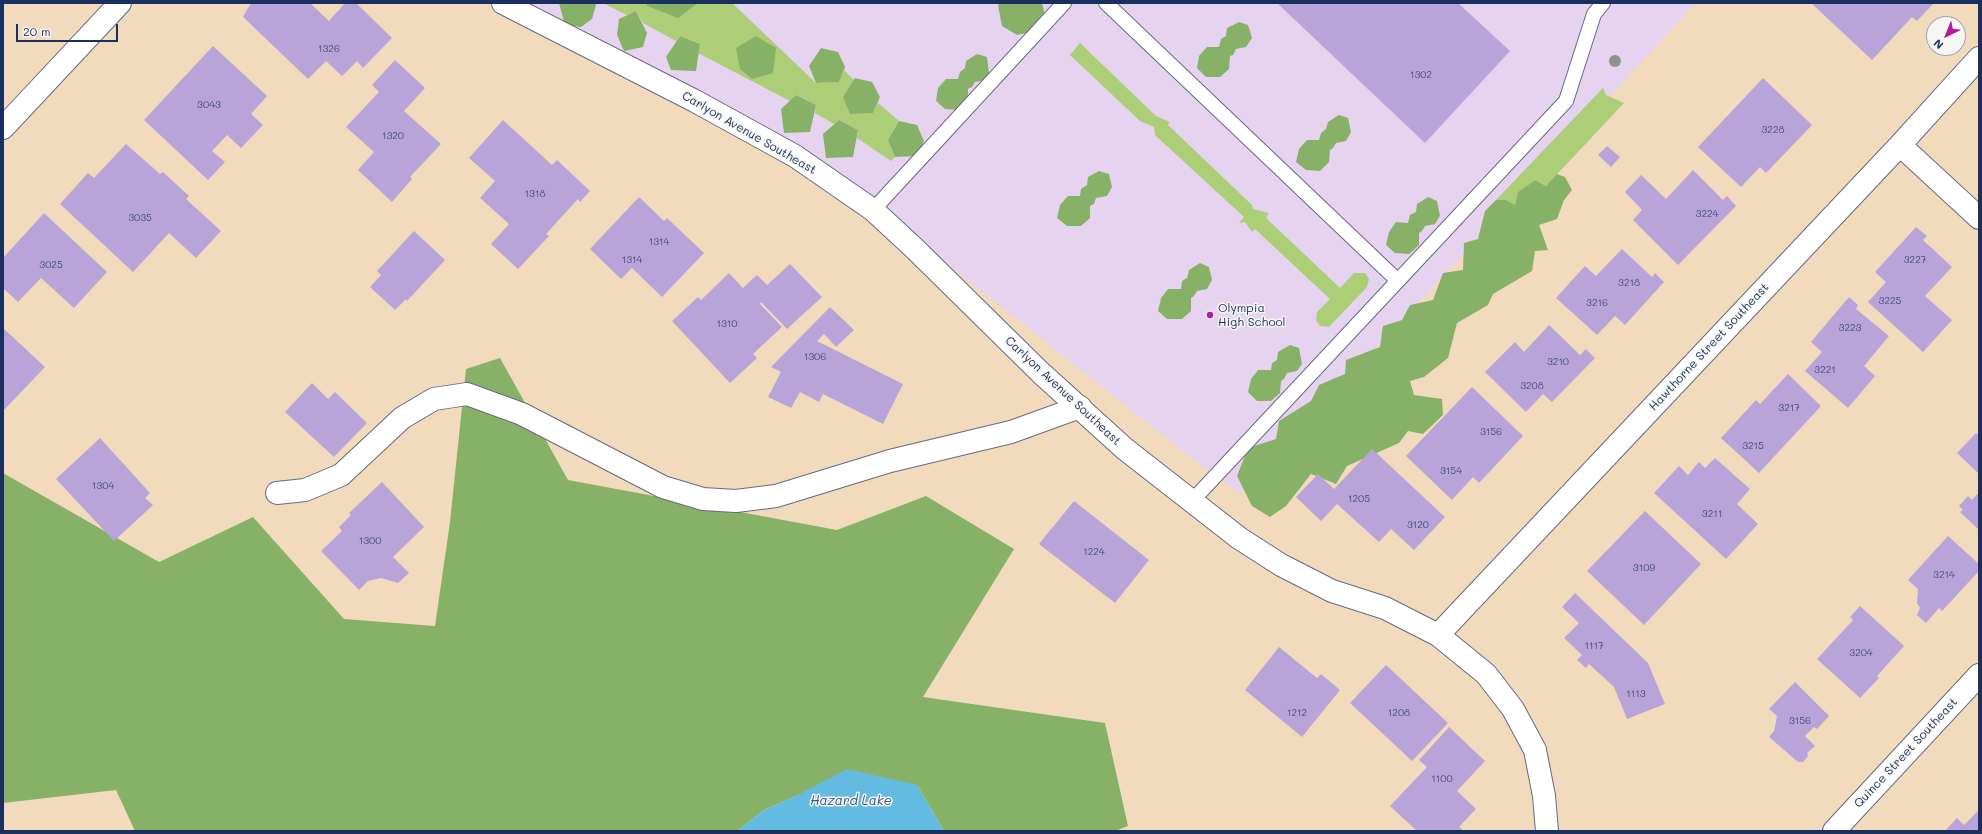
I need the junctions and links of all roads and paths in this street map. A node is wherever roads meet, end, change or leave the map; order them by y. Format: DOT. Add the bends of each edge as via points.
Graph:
graph roads {
  1 [pos="120,3"];
  2 [pos="503,3"];
  3 [pos="1064,3"];
  4 [pos="1106,3"];
  5 [pos="1603,3"];
  6 [pos="1979,58"];
  7 [pos="3,128"];
  8 [pos="1900,145"];
  9 [pos="873,210"];
  10 [pos="1979,218"];
  11 [pos="1397,280"];
  12 [pos="1080,407"];
  13 [pos="277,493"];
  14 [pos="1192,501"];
  15 [pos="1438,635"];
  16 [pos="1979,675"];
  17 [pos="1546,831"];
  18 [pos="1834,831"];
  1 -- 7 [label="street"];
  2 -- 9 [label="street, Carlyon Avenue Southeast" via="695,101 795,156"];
  3 -- 9 [label="lane"];
  4 -- 11 [label="lane"];
  5 -- 11 [label="lane" via="1594,14 1566,101"];
  6 -- 8 [label="street, Hawthorne Street Southeast"];
  8 -- 10 [label="street"];
  8 -- 15 [label="street, Hawthorne Street Southeast"];
  9 -- 12 [label="street, Carlyon Avenue Southeast" via="1041,373"];
  11 -- 14 [label="lane"];
  12 -- 13 [label="street" via="1011,432 890,461 776,496 736,501 703,500 663,487 522,414 467,394 434,399 402,418 341,475 306,490"];
  12 -- 14 [label="street, Carlyon Avenue Southeast"];
  14 -- 15 [label="street, Carlyon Avenue Southeast" via="1239,538 1281,565 1332,591 1385,608"];
  15 -- 17 [label="street, Carlyon Avenue Southeast" via="1486,674 1513,710 1535,750 1544,796"];
  16 -- 18 [label="street, Quince Street Southeast"];
}
